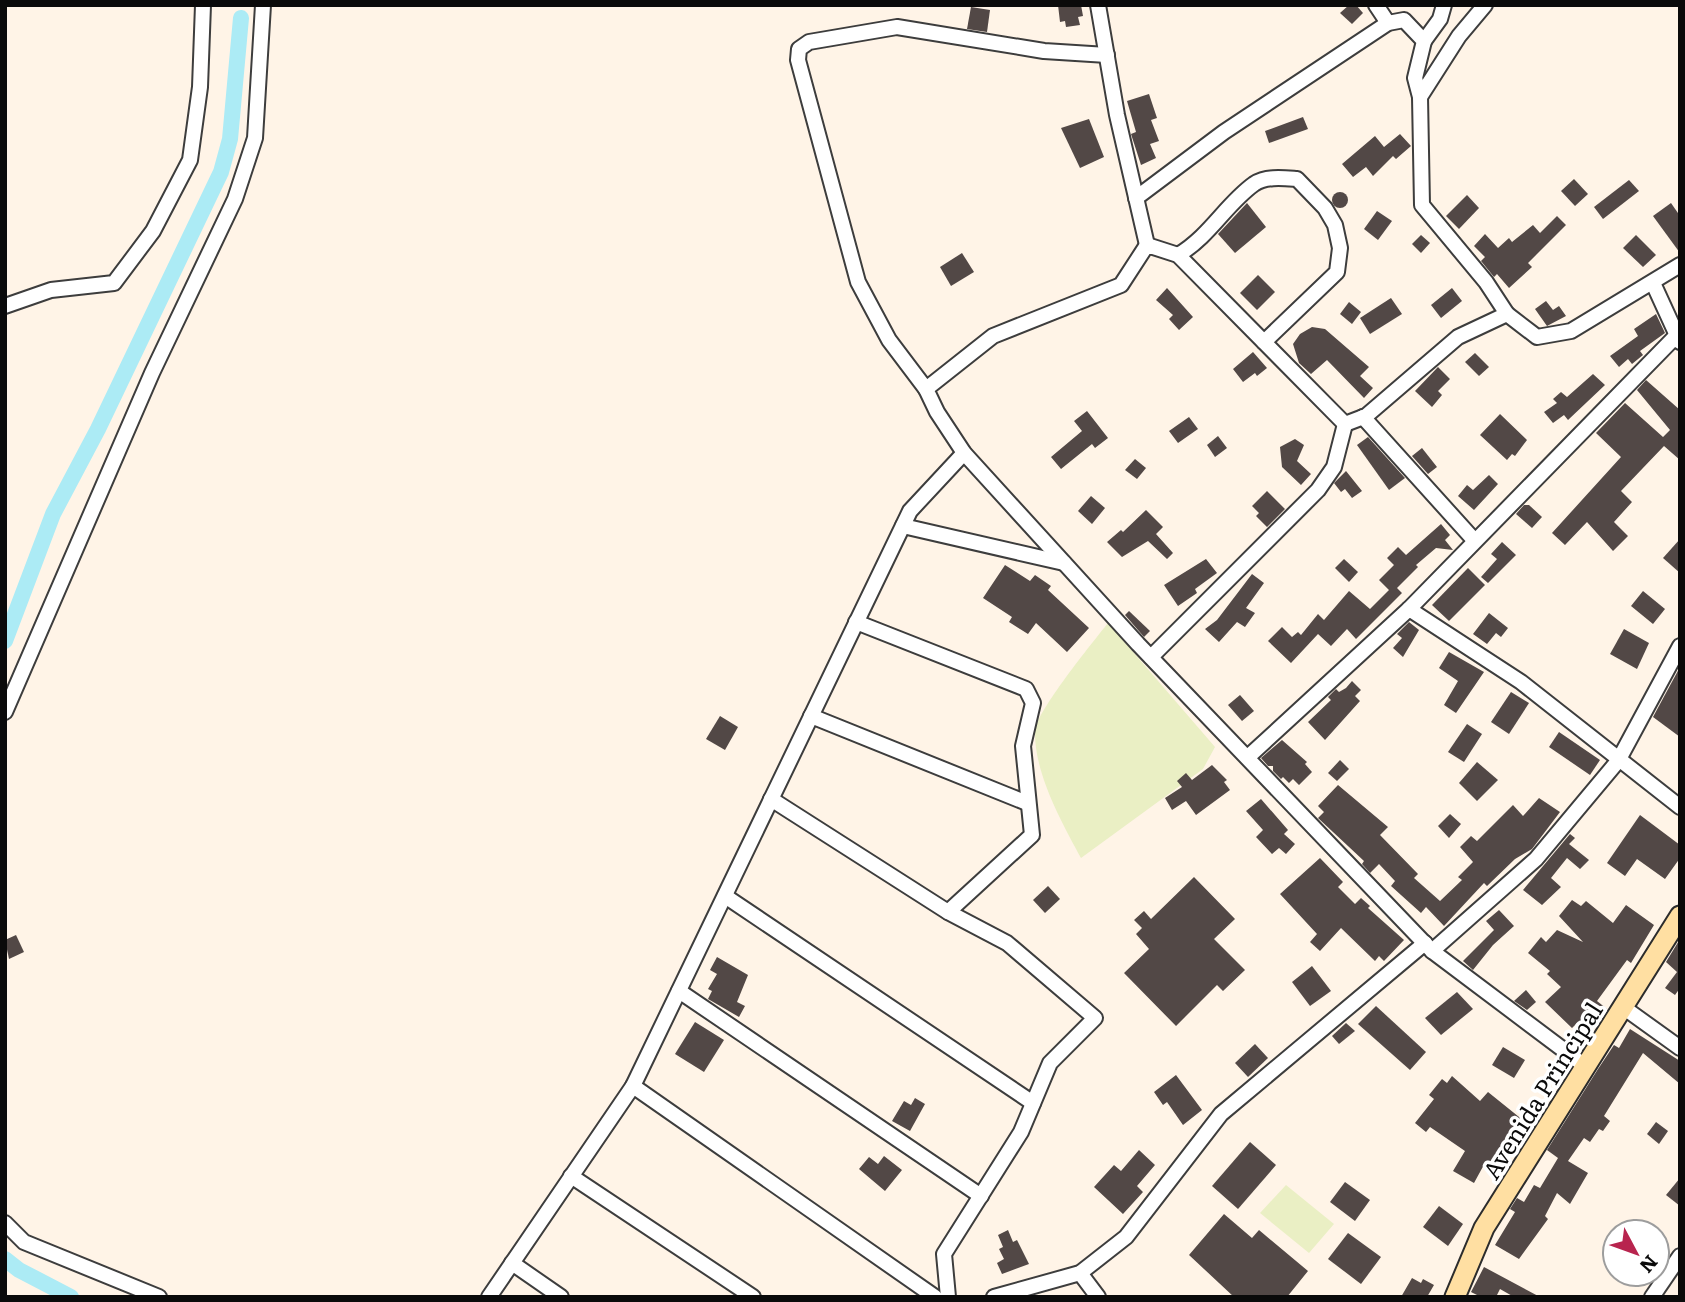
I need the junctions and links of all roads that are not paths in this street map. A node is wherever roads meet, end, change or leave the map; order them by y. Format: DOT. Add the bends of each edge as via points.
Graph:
graph roads {
  1 [pos="203,5"];
  2 [pos="263,5"];
  3 [pos="1098,5"];
  4 [pos="1376,5"];
  5 [pos="1444,5"];
  6 [pos="1485,5"];
  7 [pos="1388,23"];
  8 [pos="1424,41"];
  9 [pos="1107,54"];
  10 [pos="1420,97"];
  11 [pos="1136,198"];
  12 [pos="1147,245"];
  13 [pos="1178,255"];
  14 [pos="1680,265"];
  15 [pos="1653,283"];
  16 [pos="5,306"];
  17 [pos="1507,314"];
  18 [pos="1678,339"];
  19 [pos="1264,342"];
  20 [pos="926,389"];
  21 [pos="1363,417"];
  22 [pos="1345,424"];
  23 [pos="964,453"];
  24 [pos="902,526"];
  25 [pos="1474,540"];
  26 [pos="1064,563"];
  27 [pos="1409,609"];
  28 [pos="856,622"];
  29 [pos="1680,646"];
  30 [pos="1151,657"];
  31 [pos="5,712"];
  32 [pos="811,716"];
  33 [pos="1248,757"];
  34 [pos="1618,761"];
  35 [pos="771,799"];
  36 [pos="1027,803"];
  37 [pos="1680,807"];
  38 [pos="724,896"];
  39 [pos="948,912"];
  40 [pos="1680,916"];
  41 [pos="1428,947"];
  42 [pos="679,991"];
  43 [pos="1623,1007"];
  44 [pos="1680,1048"];
  45 [pos="1585,1066"];
  46 [pos="633,1086"];
  47 [pos="1033,1103"];
  48 [pos="571,1176"];
  49 [pos="981,1196"];
  50 [pos="5,1223"];
  51 [pos="1680,1256"];
  52 [pos="512,1263"];
  53 [pos="1080,1273"];
  54 [pos="159,1297"];
  55 [pos="489,1297"];
  56 [pos="562,1297"];
  57 [pos="753,1297"];
  58 [pos="935,1297"];
  59 [pos="948,1297"];
  60 [pos="994,1297"];
  61 [pos="1098,1297"];
  62 [pos="1455,1297"];
  63 [pos="1652,1297"];
  1 -- 16 [label="street" via="200,88 190,160 153,231 114,283 51,289"];
  2 -- 31 [label="street" via="255,138 234,199 152,373"];
  3 -- 9 [label="street"];
  4 -- 7 [label="street"];
  5 -- 8 [label="street"];
  6 -- 10 [label="street"];
  7 -- 8 [label="street" via="1404,20"];
  7 -- 11 [label="street" via="1224,132"];
  8 -- 10 [label="street" via="1415,78"];
  9 -- 11 [label="street"];
  9 -- 20 [label="street" via="1044,51 897,27 809,42 799,49 798,60 858,282 889,340"];
  10 -- 17 [label="street" via="1422,205"];
  11 -- 12 [label="street"];
  12 -- 13 [label="street"];
  12 -- 20 [label="street" via="1121,285 992,336"];
  13 -- 19 [label="street"];
  13 -- 19 [label="street" via="1209,232 1255,183 1297,179 1335,225 1340,248 1337,272"];
  14 -- 15 [label="street"];
  15 -- 17 [label="street" via="1572,331 1538,337"];
  15 -- 18 [label="street"];
  17 -- 21 [label="street" via="1458,337"];
  18 -- 25 [label="street"];
  19 -- 22 [label="street"];
  20 -- 23 [label="street"];
  21 -- 22 [label="street"];
  21 -- 25 [label="street"];
  22 -- 30 [label="street" via="1334,467 1318,490"];
  23 -- 24 [label="street" via="910,511"];
  23 -- 26 [label="street"];
  24 -- 26 [label="street"];
  24 -- 28 [label="street"];
  25 -- 27 [label="street"];
  26 -- 30 [label="street"];
  27 -- 33 [label="street"];
  27 -- 34 [label="street" via="1521,682"];
  28 -- 32 [label="street"];
  28 -- 36 [label="street" via="1026,689 1033,703 1023,746"];
  29 -- 34 [label="street"];
  30 -- 33 [label="street"];
  32 -- 35 [label="street"];
  32 -- 36 [label="street"];
  33 -- 41 [label="street"];
  34 -- 37 [label="street"];
  34 -- 41 [label="street" via="1536,859"];
  35 -- 38 [label="street"];
  35 -- 39 [label="street"];
  36 -- 39 [label="street" via="1032,835"];
  38 -- 42 [label="street"];
  38 -- 47 [label="street"];
  39 -- 47 [label="street" via="1007,943 1095,1018 1050,1063"];
  40 -- 43 [label="main road, Avenida Principal"];
  41 -- 45 [label="street"];
  41 -- 53 [label="street" via="1221,1114 1126,1237"];
  42 -- 46 [label="street"];
  42 -- 49 [label="street"];
  43 -- 44 [label="street"];
  43 -- 45 [label="main road, Avenida Principal"];
  45 -- 62 [label="main road, Avenida Principal" via="1484,1228"];
  46 -- 48 [label="street"];
  46 -- 58 [label="street"];
  47 -- 49 [label="street" via="1021,1132"];
  48 -- 52 [label="street"];
  48 -- 57 [label="street"];
  49 -- 59 [label="street" via="944,1254"];
  50 -- 54 [label="street" via="24,1242"];
  51 -- 63 [label="street"];
  52 -- 55 [label="street"];
  52 -- 56 [label="street"];
  53 -- 60 [label="street"];
  53 -- 61 [label="street"];
}
